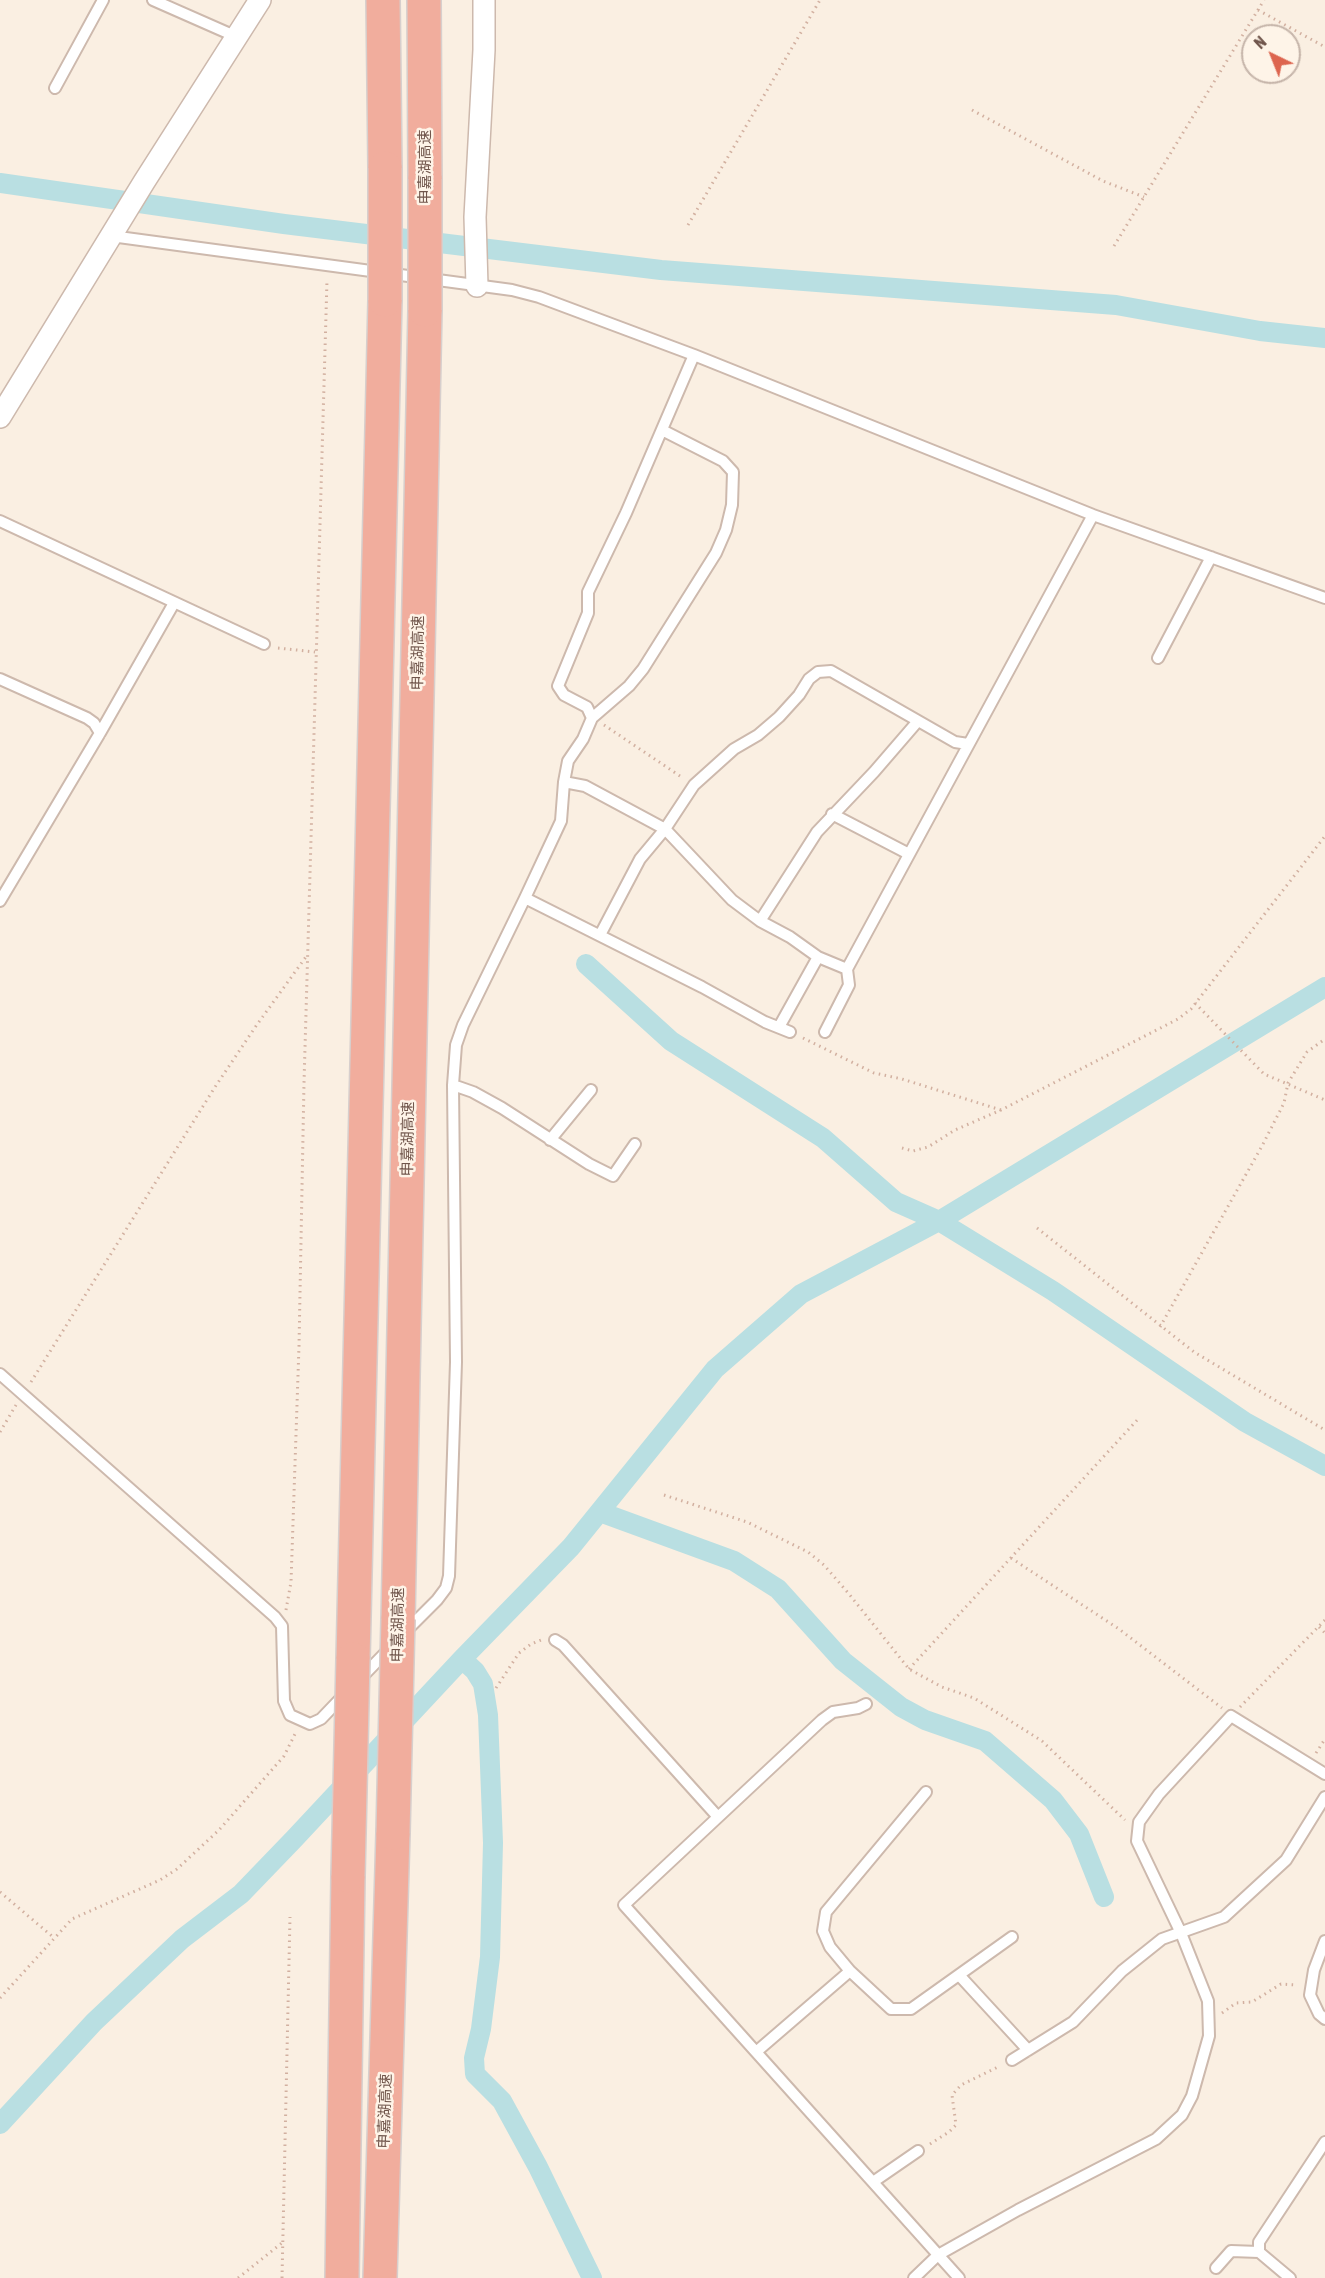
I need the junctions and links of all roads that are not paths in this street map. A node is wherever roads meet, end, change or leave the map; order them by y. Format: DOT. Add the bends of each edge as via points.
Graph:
graph roads {
  1 [pos="103,0"];
  2 [pos="153,0"];
  3 [pos="260,0"];
  4 [pos="383,0"];
  5 [pos="424,0"];
  6 [pos="484,0"];
  7 [pos="237,37"];
  8 [pos="55,88"];
  9 [pos="115,230"];
  10 [pos="477,279"];
  11 [pos="694,355"];
  12 [pos="0,417"];
  13 [pos="662,430"];
  14 [pos="1093,515"];
  15 [pos="0,521"];
  16 [pos="1211,557"];
  17 [pos="1325,598"];
  18 [pos="174,603"];
  19 [pos="264,644"];
  20 [pos="1158,658"];
  21 [pos="0,679"];
  22 [pos="592,718"];
  23 [pos="918,721"];
  24 [pos="100,733"];
  25 [pos="968,744"];
  26 [pos="564,782"];
  27 [pos="832,814"];
  28 [pos="665,829"];
  29 [pos="909,854"];
  30 [pos="525,898"];
  31 [pos="0,901"];
  32 [pos="760,921"];
  33 [pos="600,935"];
  34 [pos="818,957"];
  35 [pos="847,969"];
  36 [pos="779,1027"];
  37 [pos="790,1032"];
  38 [pos="825,1032"];
  39 [pos="453,1085"];
  40 [pos="591,1090"];
  41 [pos="550,1140"];
  42 [pos="635,1144"];
  43 [pos="0,1374"];
  44 [pos="555,1640"];
  45 [pos="866,1704"];
  46 [pos="1325,1774"];
  47 [pos="926,1792"];
  48 [pos="1325,1797"];
  49 [pos="718,1817"];
  50 [pos="1181,1933"];
  51 [pos="1012,1937"];
  52 [pos="1325,1941"];
  53 [pos="850,1971"];
  54 [pos="959,1975"];
  55 [pos="1325,2019"];
  56 [pos="1028,2050"];
  57 [pos="756,2052"];
  58 [pos="1012,2060"];
  59 [pos="1325,2142"];
  60 [pos="918,2151"];
  61 [pos="873,2182"];
  62 [pos="1259,2252"];
  63 [pos="938,2254"];
  64 [pos="1216,2268"];
  65 [pos="342,2278"];
  66 [pos="380,2278"];
  67 [pos="914,2278"];
  68 [pos="959,2278"];
  69 [pos="1290,2278"];
  1 -- 8 [label="lane"];
  2 -- 7 [label="lane"];
  3 -- 7 [label="street"];
  4 -- 65 [label="highway, bridge" via="385,300"];
  5 -- 66 [label="highway, 申嘉湖高速, bridge" via="425,310"];
  6 -- 10 [label="street"];
  7 -- 9 [label="street"];
  9 -- 10 [label="lane" via="328,266"];
  9 -- 12 [label="street"];
  10 -- 11 [label="lane" via="539,297"];
  11 -- 13 [label="lane"];
  11 -- 14 [label="lane"];
  13 -- 22 [label="lane" via="588,592 588,613 558,686 564,695 587,707"];
  13 -- 22 [label="lane" via="723,461 733,472 726,530 716,553 643,669"];
  14 -- 16 [label="lane"];
  14 -- 25 [label="lane"];
  15 -- 18 [label="lane"];
  16 -- 17 [label="lane"];
  16 -- 20 [label="lane"];
  18 -- 19 [label="lane"];
  18 -- 24 [label="lane"];
  21 -- 24 [label="lane" via="87,718"];
  22 -- 26 [label="lane" via="568,761"];
  23 -- 25 [label="lane" via="955,742"];
  23 -- 27 [label="lane"];
  23 -- 28 [label="lane" via="831,671 818,672 779,717 734,749 694,785"];
  24 -- 31 [label="lane"];
  25 -- 29 [label="lane"];
  26 -- 28 [label="lane" via="585,786"];
  26 -- 30 [label="lane" via="561,821"];
  27 -- 29 [label="lane"];
  27 -- 32 [label="lane"];
  28 -- 32 [label="lane" via="732,900"];
  28 -- 33 [label="lane" via="640,859"];
  29 -- 35 [label="lane"];
  30 -- 33 [label="lane"];
  30 -- 39 [label="lane" via="463,1025 454,1058"];
  32 -- 34 [label="lane"];
  33 -- 36 [label="lane"];
  34 -- 35 [label="lane"];
  34 -- 36 [label="lane"];
  35 -- 38 [label="lane" via="849,985"];
  36 -- 37 [label="lane"];
  39 -- 41 [label="lane" via="502,1108"];
  39 -- 43 [label="lane" via="456,1362 449,1576 437,1600 321,1719 310,1724 290,1715 284,1701 282,1626 275,1617"];
  40 -- 41 [label="lane"];
  41 -- 42 [label="lane" via="613,1176"];
  44 -- 49 [label="lane"];
  45 -- 49 [label="lane" via="833,1712 822,1720"];
  46 -- 50 [label="lane" via="1231,1716 1159,1794 1139,1822 1137,1841"];
  47 -- 53 [label="lane" via="826,1912 823,1931 830,1947"];
  48 -- 50 [label="lane" via="1286,1860 1224,1917"];
  49 -- 57 [label="lane" via="624,1905"];
  50 -- 56 [label="lane" via="1162,1940 1122,1971 1073,2022"];
  50 -- 63 [label="lane" via="1208,2001 1209,2023 1192,2096 1182,2115 1156,2139"];
  51 -- 54 [label="lane"];
  52 -- 55 [label="lane" via="1310,1995"];
  53 -- 54 [label="lane" via="891,2009 911,2009"];
  53 -- 57 [label="lane"];
  54 -- 56 [label="lane"];
  56 -- 58 [label="lane"];
  57 -- 61 [label="lane"];
  59 -- 62 [label="lane" via="1259,2242"];
  60 -- 61 [label="lane"];
  61 -- 63 [label="lane"];
  62 -- 64 [label="lane" via="1231,2251"];
  62 -- 69 [label="lane"];
  63 -- 67 [label="lane"];
  63 -- 68 [label="lane"];
}
